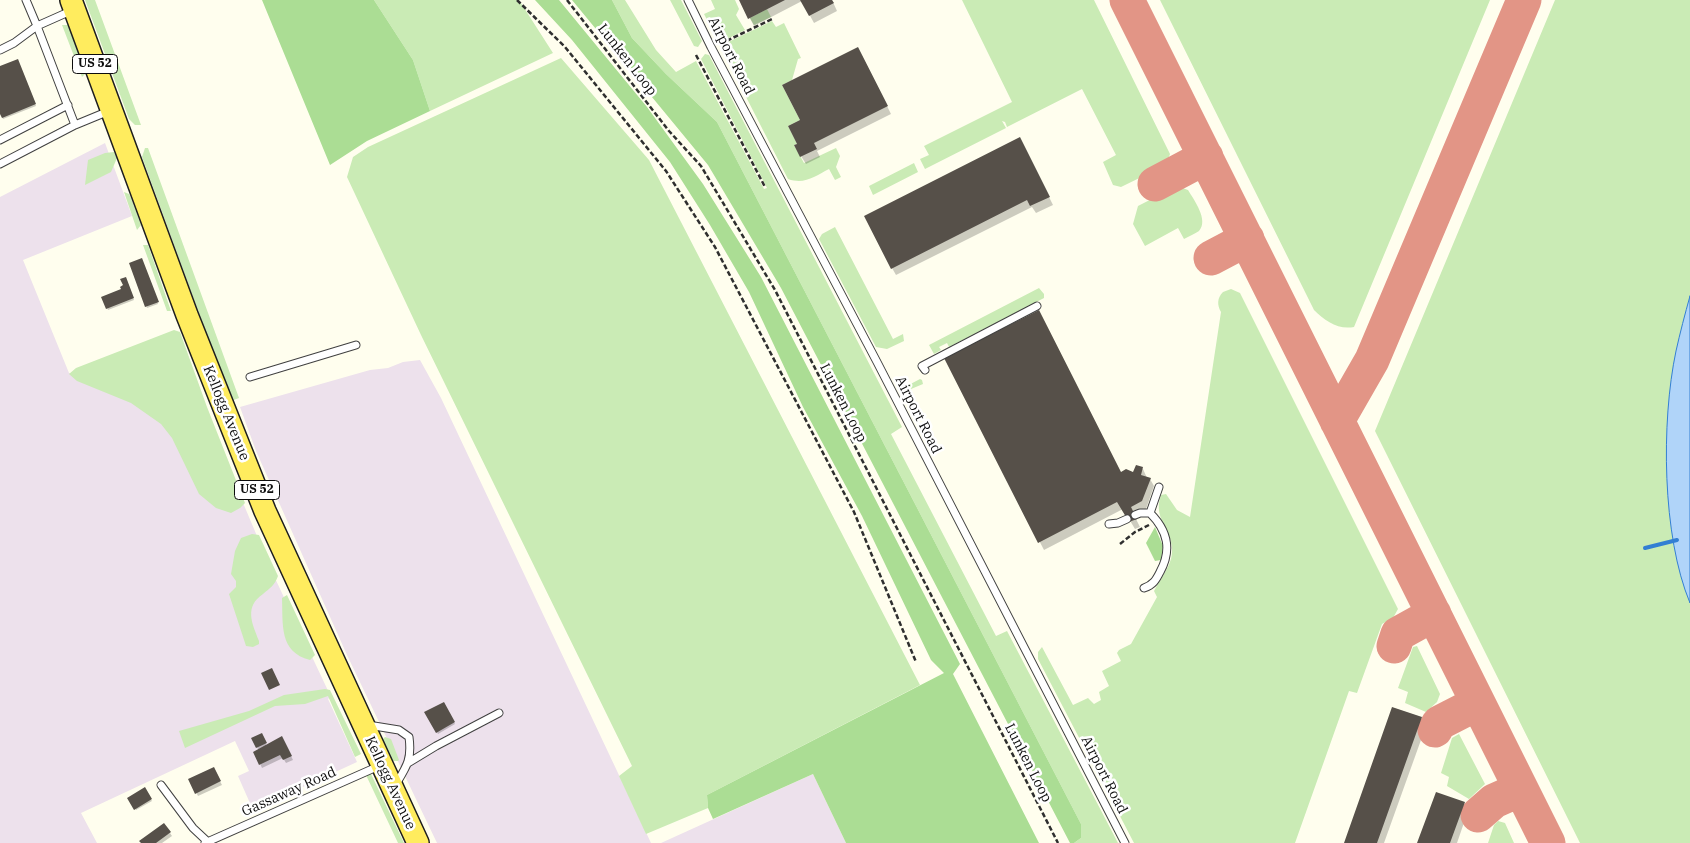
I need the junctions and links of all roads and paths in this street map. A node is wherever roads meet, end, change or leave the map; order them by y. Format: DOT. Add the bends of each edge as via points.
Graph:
graph roads {
  1 [pos="26,0"];
  2 [pos="517,0"];
  3 [pos="567,0"];
  4 [pos="688,0"];
  5 [pos="73,5"];
  6 [pos="772,19"];
  7 [pos="37,26"];
  8 [pos="720,44"];
  9 [pos="0,50"];
  10 [pos="696,55"];
  11 [pos="68,105"];
  12 [pos="112,110"];
  13 [pos="75,125"];
  14 [pos="0,140"];
  15 [pos="0,164"];
  16 [pos="765,187"];
  17 [pos="1037,306"];
  18 [pos="356,345"];
  19 [pos="925,370"];
  20 [pos="250,377"];
  21 [pos="1160,487"];
  22 [pos="1150,513"];
  23 [pos="1135,515"];
  24 [pos="1127,519"];
  25 [pos="1157,521"];
  26 [pos="1109,524"];
  27 [pos="1120,544"];
  28 [pos="1144,588"];
  29 [pos="916,662"];
  30 [pos="499,713"];
  31 [pos="363,725"];
  32 [pos="408,763"];
  33 [pos="382,765"];
  34 [pos="161,784"];
  35 [pos="393,789"];
  36 [pos="207,842"];
  37 [pos="418,843"];
  38 [pos="1058,843"];
  39 [pos="1125,843"];
  1 -- 7 [label="lane"];
  2 -- 29 [label="path" via="565,47 666,170 715,247 854,512"];
  3 -- 38 [label="path, Lunken Loop" via="701,166 775,290"];
  4 -- 39 [label="lane, Airport Road"];
  5 -- 7 [label="lane"];
  5 -- 12 [label="main road, Kellogg Avenue / US 52"];
  6 -- 8 [label="path"];
  7 -- 9 [label="lane"];
  7 -- 11 [label="lane"];
  10 -- 16 [label="path"];
  11 -- 13 [label="lane"];
  11 -- 14 [label="lane"];
  12 -- 13 [label="lane"];
  12 -- 31 [label="main road, Kellogg Avenue / US 52" via="254,485"];
  13 -- 15 [label="lane"];
  17 -- 19 [label="lane" via="922,366"];
  18 -- 20 [label="lane"];
  21 -- 22 [label="lane"];
  22 -- 23 [label="lane"];
  22 -- 25 [label="lane"];
  24 -- 26 [label="lane"];
  25 -- 27 [label="path"];
  25 -- 28 [label="lane" via="1168,551 1156,581"];
  30 -- 32 [label="lane"];
  31 -- 32 [label="lane" via="399,730 409,737 411,751"];
  31 -- 33 [label="main road, Kellogg Avenue / US 52"];
  32 -- 35 [label="lane"];
  33 -- 35 [label="main road, Kellogg Avenue / US 52"];
  33 -- 36 [label="lane, Gassaway Road"];
  34 -- 36 [label="lane"];
  35 -- 37 [label="main road, Kellogg Avenue / US 52"];
}
